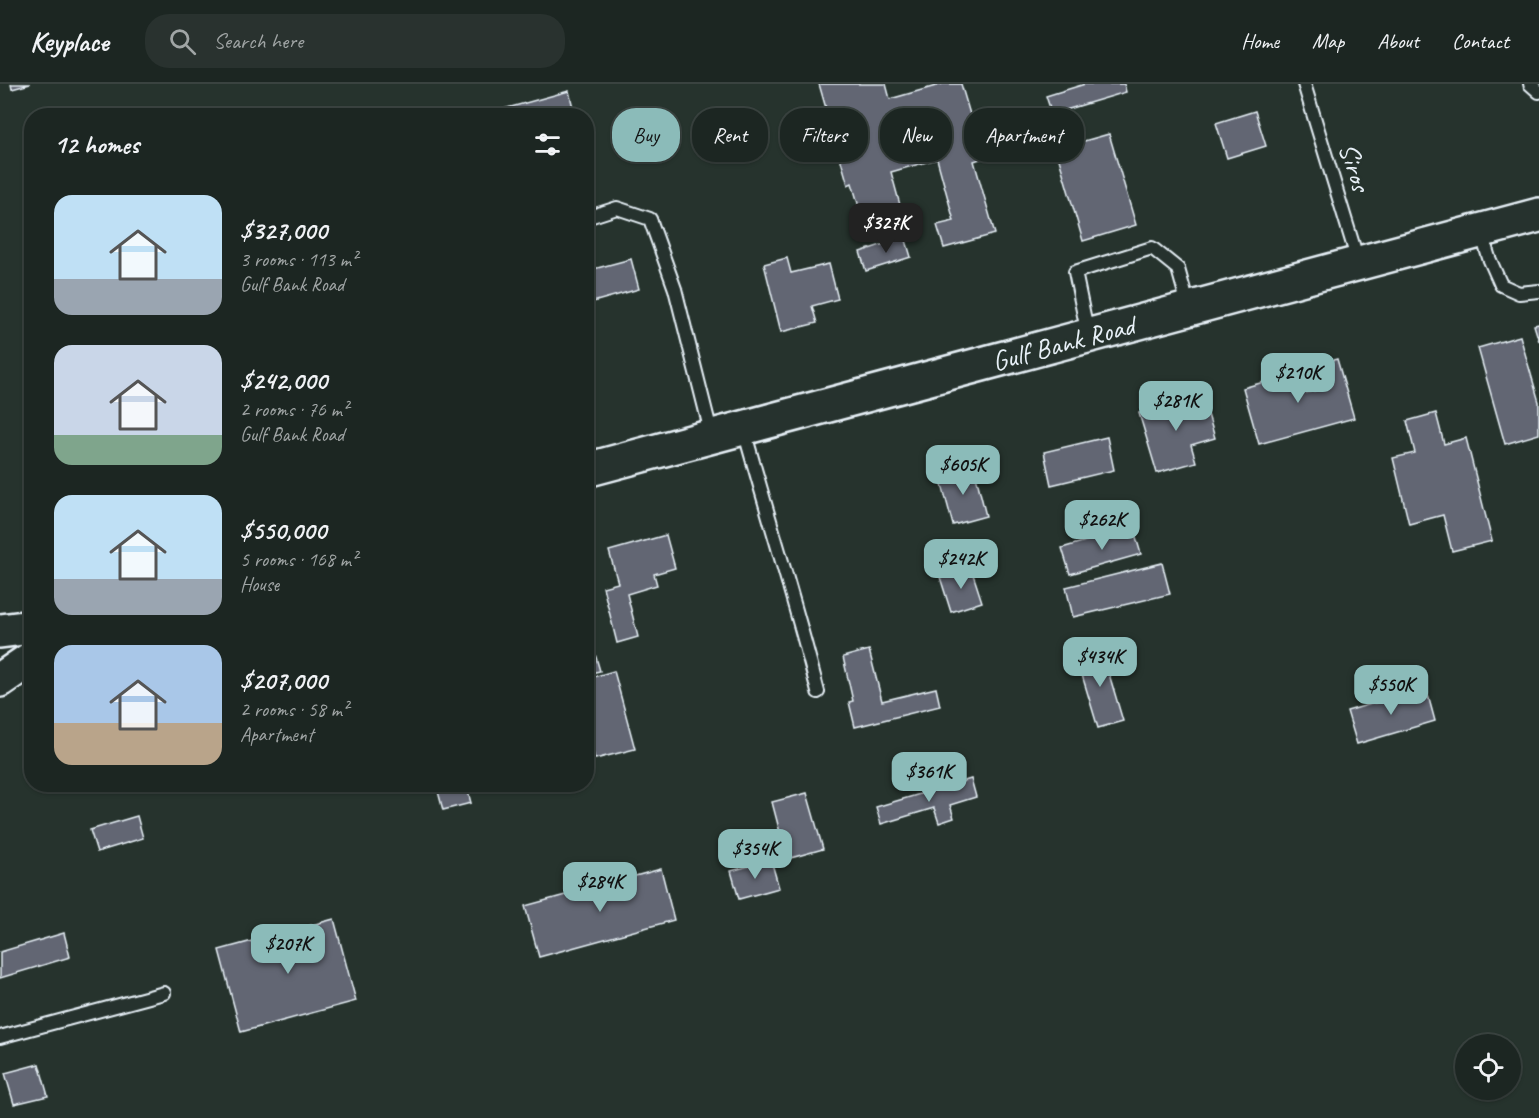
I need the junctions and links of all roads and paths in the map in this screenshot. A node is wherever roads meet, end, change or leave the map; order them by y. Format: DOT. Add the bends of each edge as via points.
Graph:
graph roads {
  1 [pos="1304,84"];
  2 [pos="1530,84"];
  3 [pos="1539,92"];
  4 [pos="594,215"];
  5 [pos="1539,215"];
  6 [pos="1480,231"];
  7 [pos="1359,263"];
  8 [pos="1539,291"];
  9 [pos="1189,309"];
  10 [pos="1089,336"];
  11 [pos="743,428"];
  12 [pos="712,437"];
  13 [pos="594,468"];
  14 [pos="24,628"];
  15 [pos="0,631"];
  16 [pos="24,664"];
  17 [pos="0,680"];
  18 [pos="818,692"];
  19 [pos="164,993"];
  20 [pos="0,1037"];
  1 -- 7 [label="lane, Siros"];
  2 -- 3 [label="lane"];
  4 -- 12 [label="lane" via="617,208 650,219 675,289"];
  5 -- 6 [label="main road, Gulf Bank Road"];
  6 -- 7 [label="main road, Gulf Bank Road"];
  6 -- 8 [label="lane" via="1501,285 1519,293"];
  7 -- 9 [label="main road, Gulf Bank Road"];
  9 -- 10 [label="main road, Gulf Bank Road"];
  9 -- 10 [label="lane" via="1178,269 1152,248 1075,272"];
  10 -- 11 [label="main road, Gulf Bank Road"];
  11 -- 12 [label="main road, Gulf Bank Road"];
  11 -- 18 [label="lane"];
  12 -- 13 [label="main road, Gulf Bank Road"];
  14 -- 15 [label="main road"];
  16 -- 17 [label="main road"];
  19 -- 20 [label="lane"];
}
